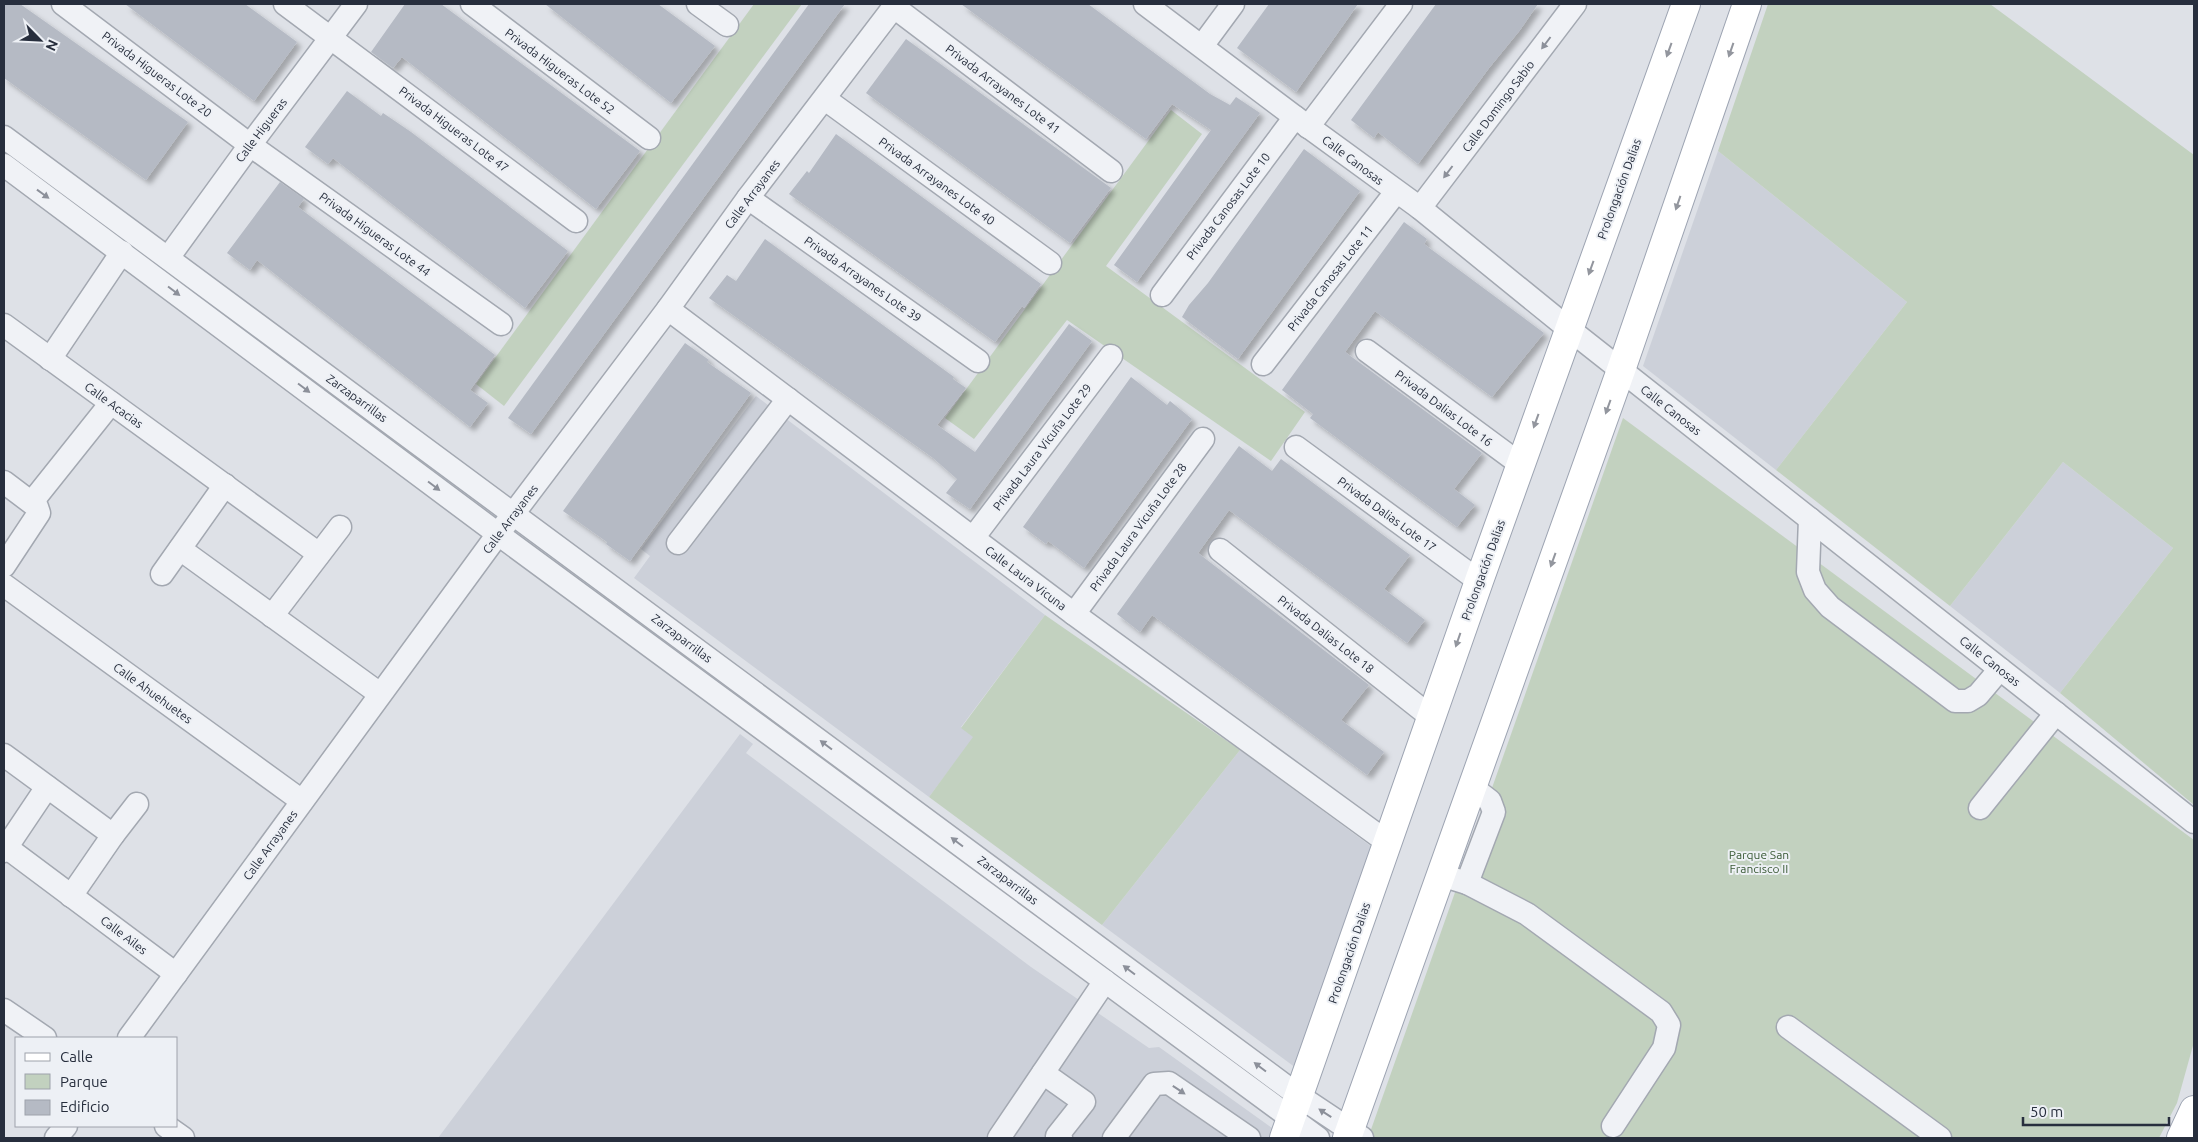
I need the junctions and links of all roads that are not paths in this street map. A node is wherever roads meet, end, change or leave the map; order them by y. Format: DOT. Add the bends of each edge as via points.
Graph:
graph roads {
  1 [pos="63,4"];
  2 [pos="285,4"];
  3 [pos="356,4"];
  4 [pos="472,4"];
  5 [pos="698,4"];
  6 [pos="1145,4"];
  7 [pos="1233,4"];
  8 [pos="1401,4"];
  9 [pos="1575,4"];
  10 [pos="1686,4"];
  11 [pos="1747,4"];
  12 [pos="895,5"];
  13 [pos="727,25"];
  14 [pos="331,37"];
  15 [pos="1202,46"];
  16 [pos="825,99"];
  17 [pos="1301,122"];
  18 [pos="4,137"];
  19 [pos="649,138"];
  20 [pos="250,145"];
  21 [pos="4,165"];
  22 [pos="1112,171"];
  23 [pos="1396,192"];
  24 [pos="748,198"];
  25 [pos="1420,208"];
  26 [pos="576,221"];
  27 [pos="122,252"];
  28 [pos="168,258"];
  29 [pos="1050,263"];
  30 [pos="1162,295"];
  31 [pos="668,309"];
  32 [pos="501,324"];
  33 [pos="4,325"];
  34 [pos="1569,329"];
  35 [pos="1367,351"];
  36 [pos="1111,356"];
  37 [pos="50,358"];
  38 [pos="978,361"];
  39 [pos="1263,364"];
  40 [pos="1621,370"];
  41 [pos="788,399"];
  42 [pos="112,403"];
  43 [pos="1203,439"];
  44 [pos="1296,447"];
  45 [pos="1520,464"];
  46 [pos="4,482"];
  47 [pos="225,486"];
  48 [pos="32,502"];
  49 [pos="514,513"];
  50 [pos="1810,519"];
  51 [pos="340,527"];
  52 [pos="498,534"];
  53 [pos="973,538"];
  54 [pos="678,543"];
  55 [pos="180,549"];
  56 [pos="1220,550"];
  57 [pos="319,554"];
  58 [pos="4,566"];
  59 [pos="162,574"];
  60 [pos="1478,581"];
  61 [pos="4,585"];
  62 [pos="1074,614"];
  63 [pos="272,616"];
  64 [pos="2000,669"];
  65 [pos="380,694"];
  66 [pos="2056,713"];
  67 [pos="1431,717"];
  68 [pos="4,755"];
  69 [pos="47,787"];
  70 [pos="1472,787"];
  71 [pos="302,802"];
  72 [pos="137,804"];
  73 [pos="1980,808"];
  74 [pos="2194,822"];
  75 [pos="113,835"];
  76 [pos="1387,842"];
  77 [pos="5,849"];
  78 [pos="1441,874"];
  79 [pos="1467,883"];
  80 [pos="71,896"];
  81 [pos="176,974"];
  82 [pos="1105,981"];
  83 [pos="4,1010"];
  84 [pos="1788,1028"];
  85 [pos="44,1037"];
  86 [pos="131,1037"];
  87 [pos="1043,1073"];
  88 [pos="2194,1110"];
  89 [pos="1291,1117"];
  90 [pos="1612,1126"];
  91 [pos="65,1127"];
  92 [pos="167,1127"];
  93 [pos="1353,1135"];
  94 [pos="56,1138"];
  95 [pos="183,1138"];
  96 [pos="999,1138"];
  97 [pos="1061,1138"];
  98 [pos="1114,1138"];
  99 [pos="1250,1138"];
  100 [pos="1318,1138"];
  101 [pos="1940,1138"];
  102 [pos="2181,1138"];
  1 -- 20 [label="street, Privada Higueras Lote 20"];
  2 -- 14 [label="street, Privada Higueras Lote 47"];
  3 -- 14 [label="street, Calle Higueras"];
  4 -- 19 [label="street, Privada Higueras Lote 52"];
  5 -- 13 [label="street"];
  6 -- 15 [label="street, Calle Canosas"];
  7 -- 15 [label="street"];
  8 -- 17 [label="street, Privada Canosas Lote 10"];
  9 -- 25 [label="street, Calle Domingo Sabio, one-way"];
  10 -- 34 [label="main road, Prolongación Dalias, one-way"];
  11 -- 40 [label="main road, one-way"];
  12 -- 16 [label="street, Calle Arrayanes"];
  12 -- 22 [label="street, Privada Arrayanes Lote 41"];
  14 -- 20 [label="street, Calle Higueras"];
  14 -- 26 [label="street, Privada Higueras Lote 47"];
  15 -- 17 [label="street, Calle Canosas"];
  16 -- 24 [label="street, Calle Arrayanes"];
  16 -- 29 [label="street, Privada Arrayanes Lote 40"];
  17 -- 23 [label="street, Calle Canosas"];
  17 -- 30 [label="street, Privada Canosas Lote 10"];
  18 -- 28 [label="street, Zarzaparrillas"];
  20 -- 28 [label="street, Calle Higueras"];
  20 -- 32 [label="street, Privada Higueras Lote 44"];
  21 -- 27 [label="street, Zarzaparrillas, one-way"];
  23 -- 25 [label="street, Calle Canosas"];
  23 -- 39 [label="street, Privada Canosas Lote 11"];
  24 -- 31 [label="street, Calle Arrayanes"];
  24 -- 38 [label="street, Privada Arrayanes Lote 39"];
  25 -- 34 [label="street, Calle Canosas"];
  27 -- 37 [label="street"];
  27 -- 52 [label="street, Zarzaparrillas, one-way"];
  28 -- 49 [label="street, Zarzaparrillas"];
  31 -- 41 [label="street, Calle Laura Vicuna"];
  31 -- 49 [label="street, Calle Arrayanes"];
  33 -- 37 [label="street, Calle Acacias"];
  34 -- 40 [label="street, Calle Canosas"];
  34 -- 45 [label="main road, Prolongación Dalias, one-way"];
  35 -- 45 [label="street, Privada Dalias Lote 16"];
  36 -- 53 [label="street, Privada Laura Vicuña Lote 29"];
  37 -- 42 [label="street, Calle Acacias"];
  40 -- 50 [label="street, Calle Canosas"];
  40 -- 70 [label="main road, one-way"];
  41 -- 53 [label="street, Calle Laura Vicuna"];
  41 -- 54 [label="street"];
  42 -- 47 [label="street, Calle Acacias"];
  42 -- 48 [label="street"];
  43 -- 62 [label="street, Privada Laura Vicuña Lote 28"];
  44 -- 60 [label="street, Privada Dalias Lote 17"];
  45 -- 60 [label="main road, Prolongación Dalias"];
  46 -- 48 [label="street"];
  47 -- 55 [label="street"];
  47 -- 57 [label="street, Calle Acacias"];
  48 -- 58 [label="street" via="39,513 37,519"];
  49 -- 52 [label="street, Calle Arrayanes"];
  89 -- 49 [label="street, Zarzaparrillas, one-way"];
  50 -- 64 [label="street, Calle Canosas"];
  50 -- 64 [label="street" via="1808,572 1815,590 1830,607 1955,701 1968,702 1978,695"];
  51 -- 57 [label="street"];
  52 -- 65 [label="street, Calle Arrayanes"];
  52 -- 82 [label="street, Zarzaparrillas"];
  53 -- 62 [label="street, Calle Laura Vicuna"];
  55 -- 59 [label="street"];
  55 -- 63 [label="street"];
  56 -- 67 [label="street, Privada Dalias Lote 18"];
  57 -- 63 [label="street"];
  60 -- 67 [label="main road, Prolongación Dalias, one-way"];
  61 -- 71 [label="street, Calle Ahuehuetes"];
  62 -- 76 [label="street, Calle Laura Vicuna"];
  63 -- 65 [label="street"];
  64 -- 66 [label="street, Calle Canosas"];
  65 -- 71 [label="street, Calle Arrayanes"];
  66 -- 73 [label="street"];
  66 -- 74 [label="street, Calle Canosas"];
  67 -- 76 [label="main road, Prolongación Dalias"];
  68 -- 69 [label="street"];
  69 -- 75 [label="street"];
  69 -- 77 [label="street, Calle Ailes"];
  70 -- 78 [label="main road"];
  70 -- 79 [label="street" via="1490,801 1494,812"];
  71 -- 81 [label="street, Calle Arrayanes"];
  72 -- 75 [label="street"];
  75 -- 80 [label="street"];
  76 -- 89 [label="main road, Prolongación Dalias"];
  77 -- 80 [label="street, Calle Ailes"];
  78 -- 79 [label="street"];
  78 -- 93 [label="main road"];
  79 -- 90 [label="street" via="1527,914 1661,1012 1669,1025 1664,1048"];
  80 -- 81 [label="street, Calle Ailes"];
  81 -- 86 [label="street, Calle Arrayanes"];
  82 -- 87 [label="street"];
  82 -- 89 [label="street, Zarzaparrillas"];
  83 -- 85 [label="street"];
  84 -- 101 [label="street"];
  87 -- 96 [label="street"];
  87 -- 97 [label="street" via="1084,1102 1057,1136"];
  88 -- 102 [label="main road"];
  93 -- 89 [label="street, Zarzaparrillas, one-way"];
  89 -- 100 [label="street, Zarzaparrillas"];
  91 -- 94 [label="street"];
  92 -- 95 [label="street"];
  98 -- 99 [label="street, one-way" via="1154,1084 1163,1082"];
}
